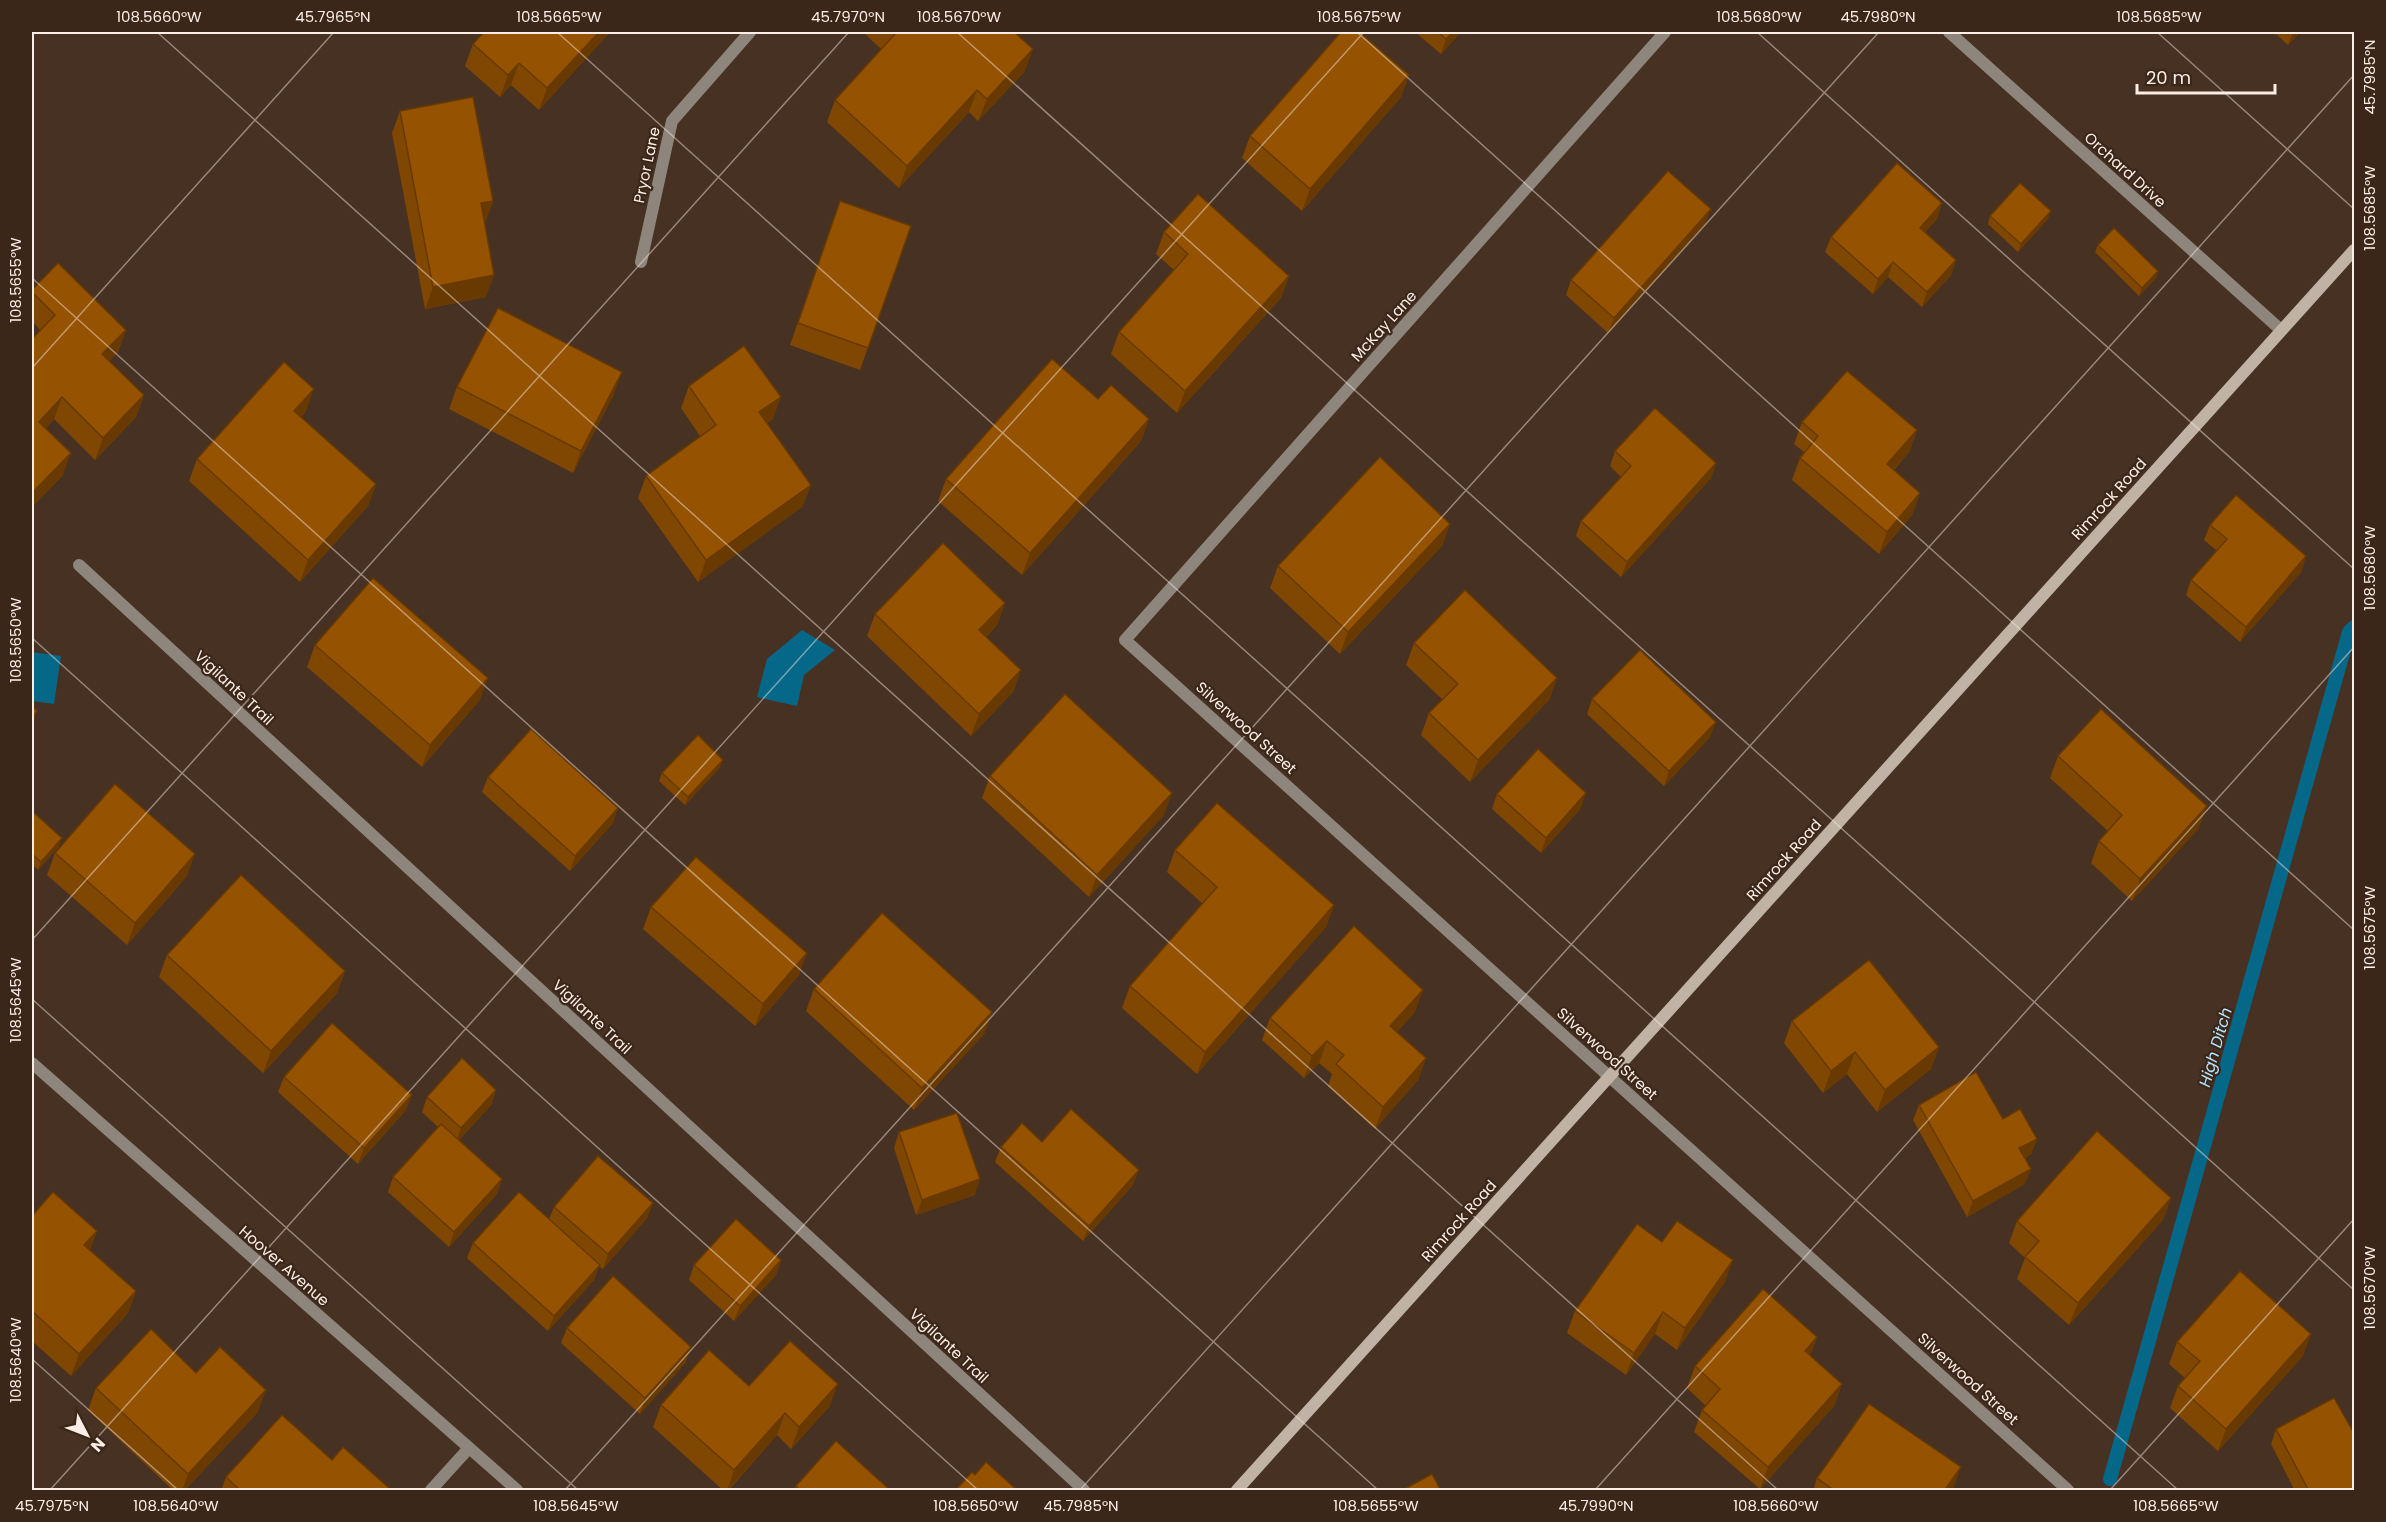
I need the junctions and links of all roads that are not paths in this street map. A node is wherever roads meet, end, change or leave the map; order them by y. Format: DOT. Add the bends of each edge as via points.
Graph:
graph roads {
  1 [pos="750,32"];
  2 [pos="1665,32"];
  3 [pos="1949,32"];
  4 [pos="2355,250"];
  5 [pos="641,262"];
  6 [pos="2281,330"];
  7 [pos="79,566"];
  8 [pos="1125,639"];
  9 [pos="32,1064"];
  10 [pos="1610,1076"];
  11 [pos="469,1448"];
  12 [pos="431,1491"];
  13 [pos="517,1491"];
  14 [pos="1084,1491"];
  15 [pos="1237,1491"];
  16 [pos="2068,1491"];
  1 -- 5 [label="street, Pryor Lane" via="672,122"];
  2 -- 8 [label="street, McKay Lane"];
  3 -- 6 [label="street, Orchard Drive"];
  4 -- 6 [label="main road, Rimrock Road"];
  6 -- 10 [label="main road, Rimrock Road"];
  7 -- 14 [label="street, Vigilante Trail"];
  8 -- 10 [label="street, Silverwood Street"];
  9 -- 11 [label="street, Hoover Avenue"];
  10 -- 15 [label="main road, Rimrock Road"];
  10 -- 16 [label="street, Silverwood Street"];
  11 -- 12 [label="street"];
  11 -- 13 [label="street, Hoover Avenue"];
}
